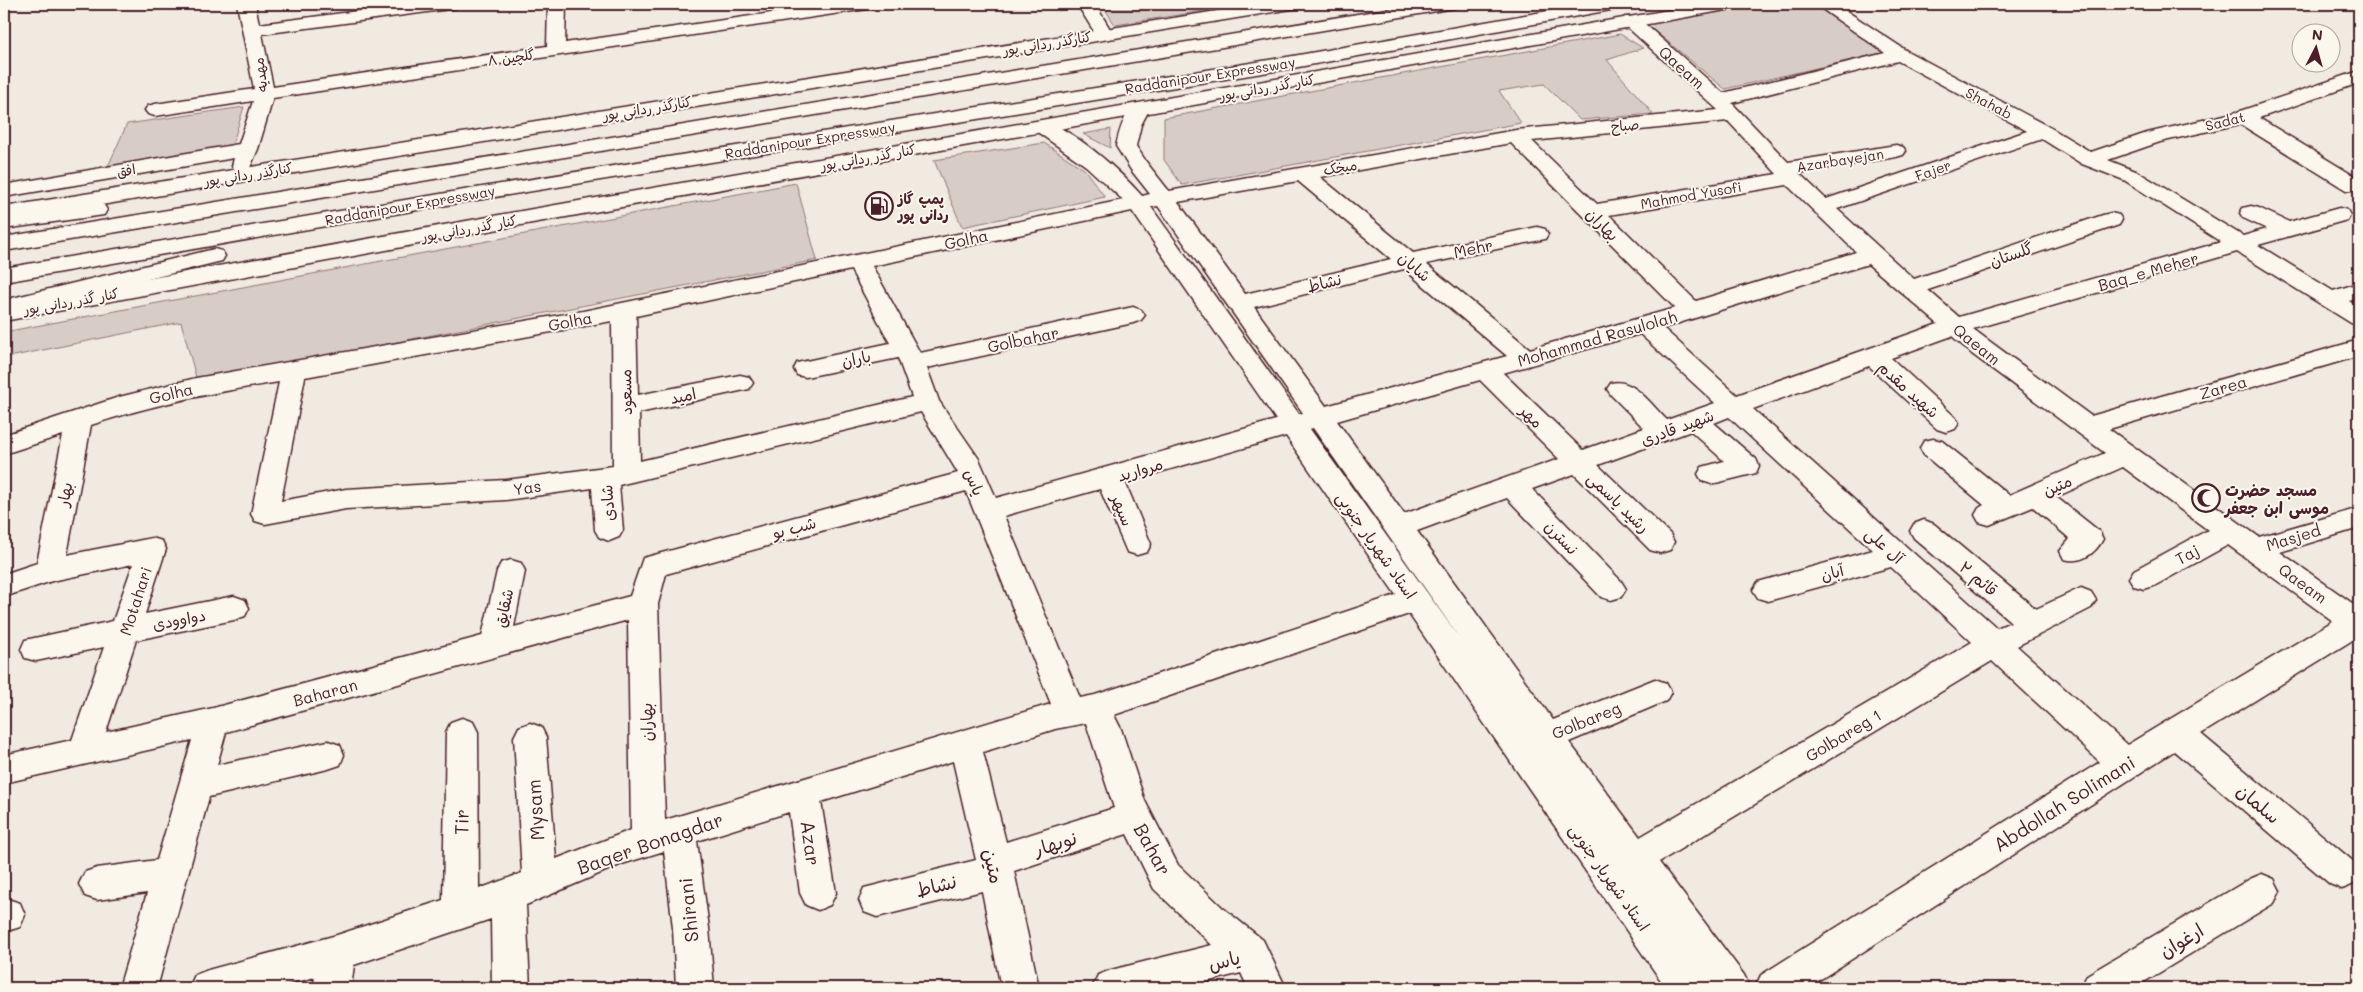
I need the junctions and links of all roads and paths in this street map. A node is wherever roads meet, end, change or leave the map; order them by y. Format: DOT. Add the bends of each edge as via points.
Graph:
graph roads {
  1 [pos="246,4"];
  2 [pos="450,4"];
  3 [pos="557,4"];
  4 [pos="867,4"];
  5 [pos="1086,4"];
  6 [pos="1291,4"];
  7 [pos="1383,4"];
  8 [pos="1449,4"];
  9 [pos="1732,4"];
  10 [pos="1824,4"];
  11 [pos="1247,7"];
  12 [pos="1623,12"];
  13 [pos="252,30"];
  14 [pos="1104,34"];
  15 [pos="1240,40"];
  16 [pos="556,51"];
  17 [pos="1900,55"];
  18 [pos="2359,77"];
  19 [pos="265,94"];
  20 [pos="1726,108"];
  21 [pos="155,110"];
  22 [pos="1139,110"];
  23 [pos="2243,117"];
  24 [pos="1042,127"];
  25 [pos="2044,132"];
  26 [pos="1516,136"];
  27 [pos="248,149"];
  28 [pos="1896,150"];
  29 [pos="2089,160"];
  30 [pos="1303,174"];
  31 [pos="1787,174"];
  32 [pos="240,175"];
  33 [pos="2354,185"];
  34 [pos="4,191"];
  35 [pos="458,196"];
  36 [pos="1151,201"];
  37 [pos="1822,207"];
  38 [pos="196,211"];
  39 [pos="1590,212"];
  40 [pos="2251,213"];
  41 [pos="4,214"];
  42 [pos="2340,215"];
  43 [pos="2111,220"];
  44 [pos="4,222"];
  45 [pos="2288,230"];
  46 [pos="1536,234"];
  47 [pos="4,244"];
  48 [pos="2239,245"];
  49 [pos="1872,255"];
  50 [pos="1409,261"];
  51 [pos="858,262"];
  52 [pos="4,275"];
  53 [pos="1910,288"];
  54 [pos="2359,290"];
  55 [pos="2330,300"];
  56 [pos="1238,303"];
  57 [pos="4,306"];
  58 [pos="624,310"];
  59 [pos="1691,310"];
  60 [pos="4,313"];
  61 [pos="1133,315"];
  62 [pos="2359,318"];
  63 [pos="1645,325"];
  64 [pos="1955,326"];
  65 [pos="2359,348"];
  66 [pos="909,356"];
  67 [pos="1873,356"];
  68 [pos="1526,359"];
  69 [pos="806,369"];
  70 [pos="1485,370"];
  71 [pos="294,372"];
  72 [pos="740,383"];
  73 [pos="1620,389"];
  74 [pos="927,402"];
  75 [pos="1734,406"];
  76 [pos="626,407"];
  77 [pos="1320,417"];
  78 [pos="79,418"];
  79 [pos="1695,420"];
  80 [pos="1946,422"];
  81 [pos="1294,426"];
  82 [pos="2087,426"];
  83 [pos="1663,432"];
  84 [pos="4,445"];
  85 [pos="1933,448"];
  86 [pos="2125,454"];
  87 [pos="1578,462"];
  88 [pos="1712,474"];
  89 [pos="616,475"];
  90 [pos="1109,477"];
  91 [pos="974,479"];
  92 [pos="1512,486"];
  93 [pos="2036,494"];
  94 [pos="987,511"];
  95 [pos="2359,518"];
  96 [pos="1398,527"];
  97 [pos="609,530"];
  98 [pos="1924,531"];
  99 [pos="2229,531"];
  100 [pos="1660,542"];
  101 [pos="1137,544"];
  102 [pos="2255,549"];
  103 [pos="2074,551"];
  104 [pos="1896,555"];
  105 [pos="50,570"];
  106 [pos="511,570"];
  107 [pos="2144,578"];
  108 [pos="4,586"];
  109 [pos="1611,589"];
  110 [pos="1768,590"];
  111 [pos="1416,600"];
  112 [pos="2081,600"];
  113 [pos="643,604"];
  114 [pos="234,608"];
  115 [pos="2358,622"];
  116 [pos="2034,624"];
  117 [pos="125,630"];
  118 [pos="1994,644"];
  119 [pos="495,645"];
  120 [pos="36,649"];
  121 [pos="1655,692"];
  122 [pos="1083,710"];
  123 [pos="213,722"];
  124 [pos="462,732"];
  125 [pos="2176,733"];
  126 [pos="530,737"];
  127 [pos="1547,737"];
  128 [pos="1516,742"];
  129 [pos="965,743"];
  130 [pos="84,751"];
  131 [pos="328,755"];
  132 [pos="2125,764"];
  133 [pos="4,770"];
  134 [pos="195,785"];
  135 [pos="803,793"];
  136 [pos="1116,823"];
  137 [pos="664,836"];
  138 [pos="1635,858"];
  139 [pos="994,866"];
  140 [pos="1606,872"];
  141 [pos="2342,873"];
  142 [pos="170,874"];
  143 [pos="97,884"];
  144 [pos="524,889"];
  145 [pos="2262,891"];
  146 [pos="818,893"];
  147 [pos="877,900"];
  148 [pos="460,912"];
  149 [pos="337,952"];
  150 [pos="1250,953"];
  151 [pos="138,988"];
  152 [pos="208,988"];
  153 [pos="332,988"];
  154 [pos="511,988"];
  155 [pos="695,988"];
  156 [pos="1020,988"];
  157 [pos="1111,988"];
  158 [pos="1268,988"];
  159 [pos="1688,988"];
  160 [pos="1731,988"];
  161 [pos="1774,988"];
  162 [pos="2100,988"];
  1 -- 13 [label="main road, مهدیه"];
  2 -- 13 [label="main road"];
  3 -- 16 [label="main road"];
  4 -- 16 [label="main road, گلچین ۸"];
  5 -- 14 [label="main road"];
  6 -- 11 [label="main road, کنارگذر ردانی پور"];
  7 -- 15 [label="main road"];
  8 -- 15 [label="main road, Raddanipour Expressway"];
  9 -- 12 [label="main road, کنار گذر ردانی پور"];
  10 -- 17 [label="main road, Shahab"];
  11 -- 14 [label="main road, کنارگذر ردانی پور"];
  12 -- 20 [label="main road, Qaeam"];
  12 -- 22 [label="main road, کنار گذر ردانی پور"];
  12 -- 35 [label="main road, Raddanipour Expressway"];
  13 -- 19 [label="main road, مهدیه"];
  14 -- 32 [label="main road, کنارگذر ردانی پور"];
  15 -- 38 [label="main road, Raddanipour Expressway"];
  16 -- 19 [label="main road, گلچین ۸"];
  17 -- 20 [label="main road"];
  17 -- 25 [label="main road, Shahab"];
  18 -- 23 [label="main road, Sadat"];
  19 -- 21 [label="main road, گلچین ۸"];
  19 -- 27 [label="main road, مهدیه"];
  20 -- 26 [label="main road, صباح"];
  20 -- 31 [label="main road, Qaeam"];
  22 -- 24 [label="main road, کنار گذر ردانی پور"];
  22 -- 36 [label="main road, استاد شهریار جنوبی" via="1126,146 1138,166"];
  23 -- 29 [label="main road, Sadat" via="2154,137"];
  23 -- 33 [label="main road"];
  24 -- 36 [label="main road, استاد شهریار جنوبی" via="1076,146"];
  24 -- 60 [label="main road, کنار گذر ردانی پور" via="519,218"];
  25 -- 29 [label="main road, Shahab"];
  25 -- 37 [label="main road, Fajer"];
  26 -- 30 [label="main road, میخک"];
  26 -- 39 [label="main road, بهاران"];
  27 -- 32 [label="main road, مهدیه"];
  27 -- 34 [label="main road, افق"];
  28 -- 31 [label="main road, Azarbayejan"];
  29 -- 48 [label="main road, Shahab" via="2131,176"];
  30 -- 36 [label="main road, میخک"];
  30 -- 50 [label="main road, شایان"];
  31 -- 37 [label="main road, Qaeam"];
  31 -- 39 [label="main road, Mahmod Yusofi"];
  32 -- 41 [label="main road, کنارگذر ردانی پور"];
  35 -- 52 [label="main road, Raddanipour Expressway"];
  35 -- 57 [label="main road"];
  36 -- 51 [label="main road, Golha"];
  36 -- 56 [label="main road, استاد شهریار جنوبی"];
  36 -- 81 [label="main road, استاد شهریار جنوبی"];
  37 -- 49 [label="main road, Qaeam"];
  38 -- 44 [label="main road" via="158,201"];
  38 -- 47 [label="main road, Raddanipour Expressway"];
  39 -- 59 [label="main road, بهاران"];
  40 -- 45 [label="main road"];
  42 -- 45 [label="main road, Baq_e Meher"];
  43 -- 53 [label="main road, گلستان"];
  45 -- 48 [label="main road, Baq_e Meher"];
  46 -- 50 [label="main road, Mehr"];
  48 -- 55 [label="main road, Shahab"];
  48 -- 64 [label="main road, Baq_e Meher"];
  49 -- 53 [label="main road, Qaeam"];
  49 -- 59 [label="main road, Mohammad Rasulolah"];
  50 -- 56 [label="main road, نشاط"];
  50 -- 68 [label="main road, شایان"];
  51 -- 58 [label="main road, Golha"];
  51 -- 66 [label="main road, یاس"];
  53 -- 64 [label="main road, Qaeam"];
  54 -- 55 [label="main road"];
  55 -- 62 [label="main road, Shahab"];
  56 -- 77 [label="main road, استاد شهریار جنوبی"];
  58 -- 71 [label="main road, Golha"];
  58 -- 76 [label="main road, مسعود"];
  59 -- 63 [label="main road, Mohammad Rasulolah"];
  61 -- 66 [label="main road, Golbahar"];
  63 -- 68 [label="main road, Mohammad Rasulolah"];
  63 -- 75 [label="main road, آل علی"];
  64 -- 67 [label="main road, شهید قادری"];
  64 -- 82 [label="main road, Qaeam"];
  65 -- 82 [label="main road, Zarea"];
  66 -- 69 [label="main road, باران"];
  66 -- 74 [label="main road, یاس"];
  67 -- 75 [label="main road, شهید قادری"];
  67 -- 80 [label="main road, شهید مقدم"];
  68 -- 70 [label="main road, Mohammad Rasulolah"];
  70 -- 77 [label="main road, Mohammad Rasulolah"];
  70 -- 87 [label="main road, مهر" via="1540,410"];
  71 -- 78 [label="main road, Golha" via="196,387 128,402"];
  71 -- 89 [label="main road, Yas" via="265,514 346,499 506,490"];
  72 -- 76 [label="main road, امید"];
  73 -- 83 [label="main road"];
  74 -- 89 [label="main road, Yas"];
  74 -- 91 [label="main road, یاس" via="969,466"];
  75 -- 79 [label="main road, شهید قادری"];
  75 -- 104 [label="main road, آل علی"];
  76 -- 89 [label="main road, مسعود"];
  77 -- 81 [label="main road, مروارید"];
  77 -- 96 [label="main road, استاد شهریار جنوبی"];
  78 -- 84 [label="main road, Golha"];
  78 -- 105 [label="main road, بهار"];
  79 -- 83 [label="main road, شهید قادری"];
  79 -- 88 [label="main road" via="1746,466"];
  81 -- 90 [label="main road, مروارید"];
  81 -- 111 [label="main road, استاد شهریار جنوبی"];
  82 -- 86 [label="main road, Qaeam"];
  83 -- 87 [label="main road, شهید قادری"];
  85 -- 93 [label="main road, متین" via="1998,512"];
  86 -- 93 [label="main road, متین"];
  86 -- 99 [label="main road, Qaeam"];
  87 -- 92 [label="main road, شهید قادری"];
  87 -- 100 [label="main road, رشید یاسمی"];
  89 -- 97 [label="main road, شادی"];
  90 -- 94 [label="main road, مروارید"];
  90 -- 101 [label="main road, سپهر"];
  91 -- 94 [label="main road, یاس"];
  91 -- 113 [label="main road, شب بو" via="653,566"];
  92 -- 96 [label="main road, شهید قادری"];
  92 -- 109 [label="main road, نسترن"];
  93 -- 103 [label="main road" via="2089,539"];
  94 -- 122 [label="main road, یاس"];
  95 -- 102 [label="main road, Masjed"];
  96 -- 127 [label="main road, استاد شهریار جنوبی"];
  98 -- 116 [label="main road, قائم ۲"];
  99 -- 102 [label="main road, Qaeam"];
  99 -- 107 [label="main road, Taj"];
  102 -- 115 [label="main road, Qaeam"];
  104 -- 110 [label="main road, آبان"];
  104 -- 118 [label="main road, آل علی"];
  105 -- 108 [label="main road"];
  105 -- 117 [label="main road, Motahari" via="152,549"];
  106 -- 119 [label="main road, شقایق"];
  111 -- 122 [label="main road, Baqer Bonagdar"];
  111 -- 128 [label="main road, استاد شهریار جنوبی"];
  112 -- 116 [label="main road, Golbareg 1"];
  113 -- 119 [label="main road, Baharan"];
  113 -- 137 [label="main road, بهاران"];
  114 -- 117 [label="main road, دواوودی"];
  115 -- 125 [label="main road, Abdollah Solimani"];
  116 -- 118 [label="main road, Golbareg 1"];
  117 -- 120 [label="main road, دواوودی"];
  117 -- 130 [label="main road, Motahari"];
  118 -- 132 [label="main road, آل علی"];
  118 -- 138 [label="main road, Golbareg 1"];
  119 -- 123 [label="main road, Baharan"];
  121 -- 127 [label="main road, Golbareg"];
  122 -- 129 [label="main road, Baqer Bonagdar"];
  122 -- 150 [label="main road, Bahar" via="1105,729 1129,804 1166,877"];
  123 -- 130 [label="main road, Baharan"];
  123 -- 134 [label="main road"];
  124 -- 148 [label="main road, Tir"];
  125 -- 132 [label="main road, Abdollah Solimani"];
  125 -- 141 [label="main road, سلمان"];
  126 -- 144 [label="main road, Mysam"];
  127 -- 128 [label="main road, Golbareg"];
  127 -- 138 [label="main road, استاد شهریار جنوبی"];
  128 -- 140 [label="main road, استاد شهریار جنوبی"];
  129 -- 135 [label="main road, Baqer Bonagdar"];
  129 -- 139 [label="main road, متین"];
  130 -- 133 [label="main road, Baharan"];
  131 -- 134 [label="main road"];
  132 -- 161 [label="main road, Abdollah Solimani"];
  134 -- 142 [label="main road"];
  135 -- 137 [label="main road, Baqer Bonagdar"];
  135 -- 146 [label="main road, Azar"];
  136 -- 139 [label="main road, نوبهار"];
  137 -- 144 [label="main road, Baqer Bonagdar" via="617,850"];
  137 -- 155 [label="main road, Shirani" via="691,928"];
  138 -- 140 [label="main road, Golbareg 1"];
  138 -- 160 [label="main road, استاد شهریار جنوبی"];
  139 -- 147 [label="main road, نشاط"];
  139 -- 156 [label="main road, متین"];
  140 -- 159 [label="main road, استاد شهریار جنوبی"];
  142 -- 143 [label="main road"];
  142 -- 151 [label="main road"];
  144 -- 148 [label="main road, Baqer Bonagdar"];
  144 -- 154 [label="main road, Mysam"];
  145 -- 162 [label="main road, ارغوان"];
  148 -- 149 [label="main road, Baqer Bonagdar"];
  149 -- 152 [label="main road, Baqer Bonagdar"];
  149 -- 153 [label="main road"];
  150 -- 157 [label="main road, یاس"];
  150 -- 158 [label="main road, Bahar"];
}
